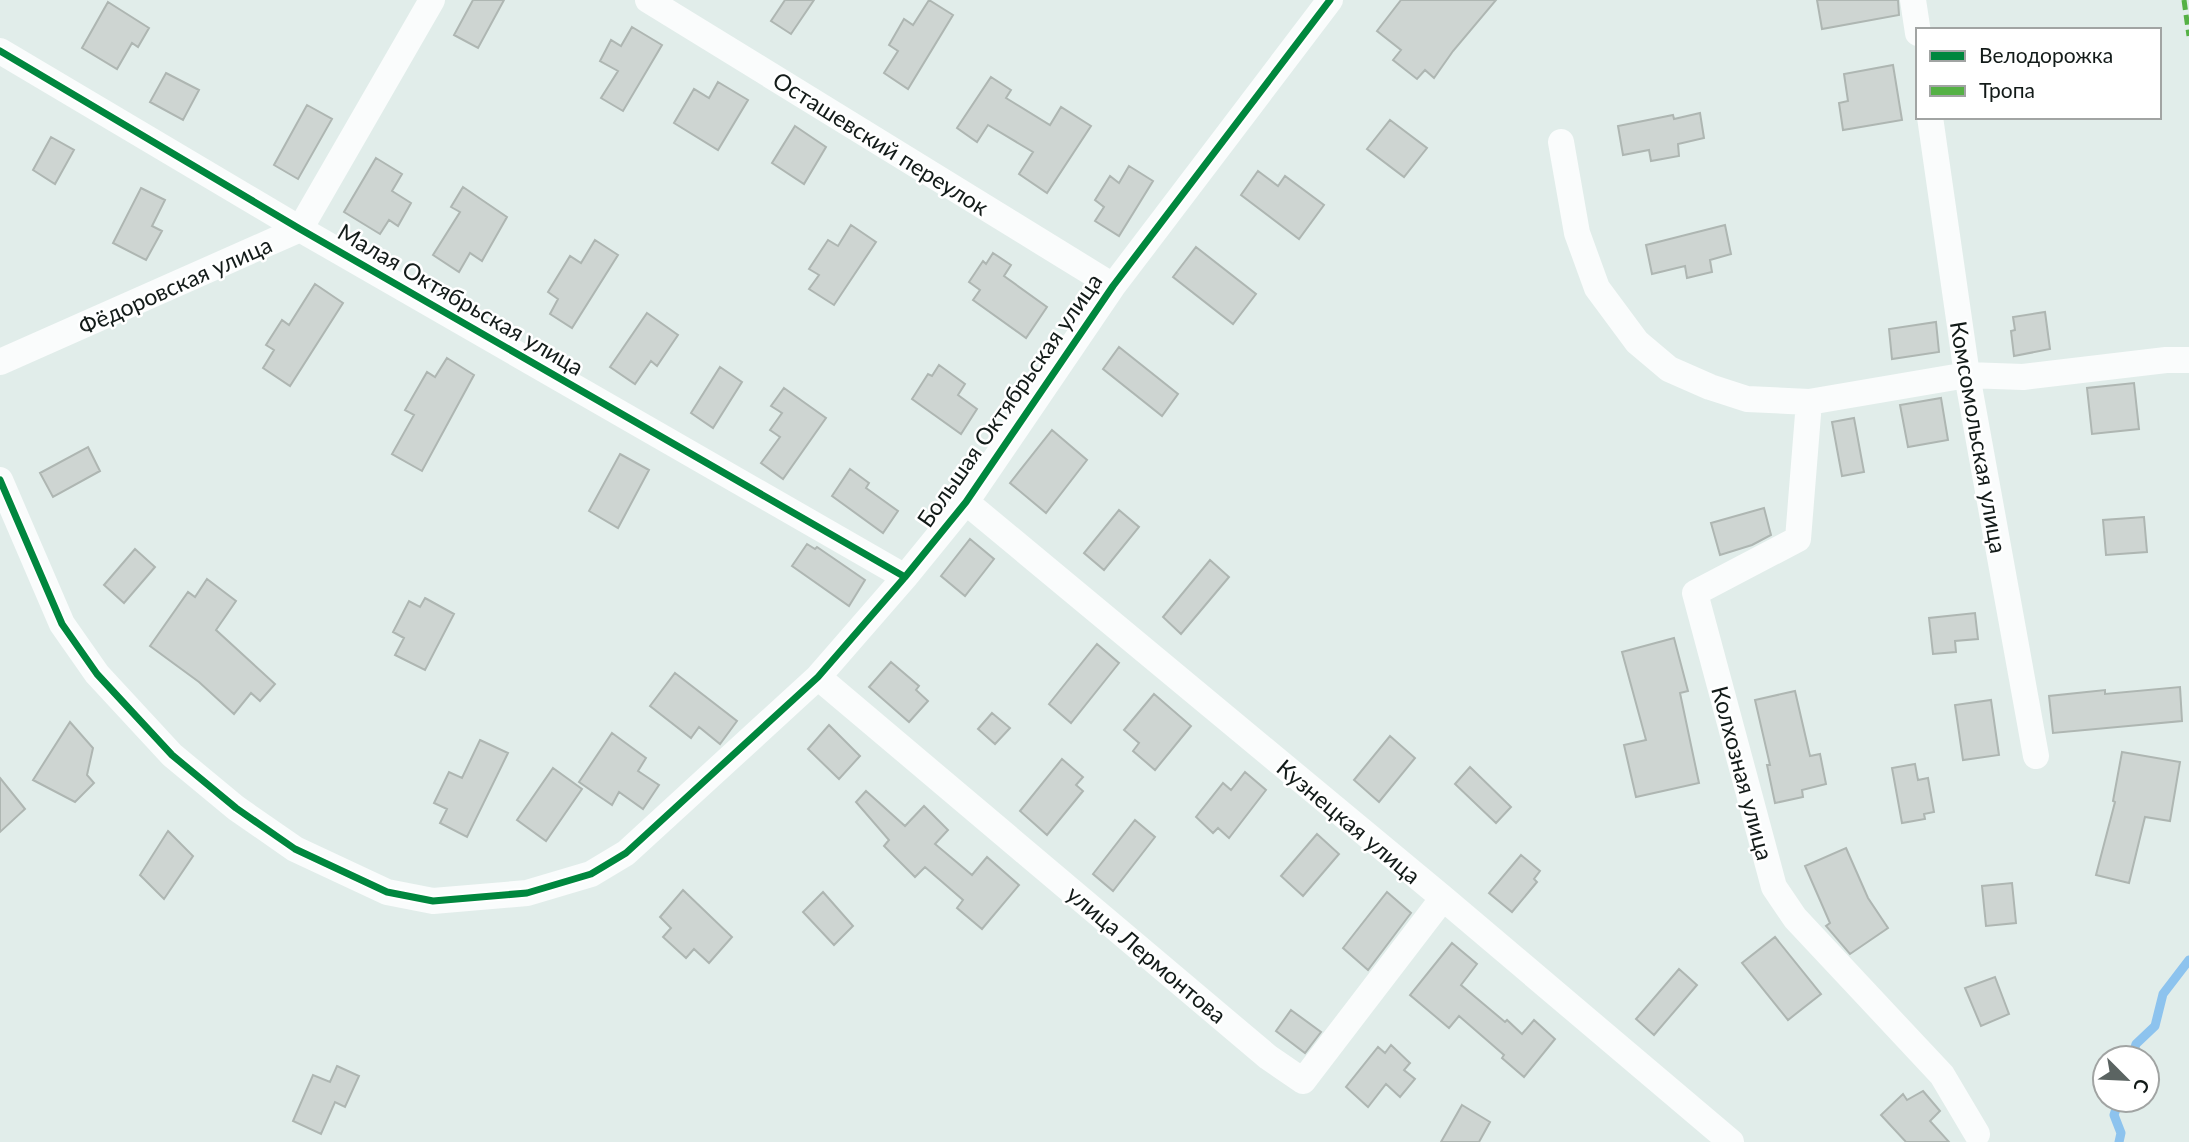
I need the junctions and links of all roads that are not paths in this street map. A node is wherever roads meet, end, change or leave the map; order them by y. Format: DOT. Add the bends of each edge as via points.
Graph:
graph roads {
  1 [pos="432,0"];
  2 [pos="649,0"];
  3 [pos="1330,0"];
  4 [pos="1913,0"];
  5 [pos="1917,28"];
  6 [pos="0,51"];
  7 [pos="1930,119"];
  8 [pos="1561,142"];
  9 [pos="300,229"];
  10 [pos="1113,286"];
  11 [pos="2189,360"];
  12 [pos="0,362"];
  13 [pos="1967,375"];
  14 [pos="1810,402"];
  15 [pos="0,480"];
  16 [pos="966,502"];
  17 [pos="905,577"];
  18 [pos="818,677"];
  19 [pos="2035,756"];
  20 [pos="1443,898"];
  21 [pos="1977,1134"];
  22 [pos="1731,1142"];
  1 -- 9 [label="street, Фёдоровская улица"];
  2 -- 10 [label="street, Осташевский переулок"];
  3 -- 10 [label="street, Большая Октябрьская улица"];
  4 -- 5 [label="street"];
  6 -- 9 [label="street, Малая Октябрьская улица"];
  7 -- 13 [label="street, Комсомольская улица"];
  8 -- 14 [label="street" via="1577,233 1597,288 1637,342 1670,369 1710,387 1747,399"];
  9 -- 12 [label="street, Фёдоровская улица"];
  9 -- 17 [label="street, Малая Октябрьская улица"];
  10 -- 16 [label="street, Большая Октябрьская улица"];
  11 -- 13 [label="street" via="2024,377"];
  13 -- 14 [label="street"];
  13 -- 19 [label="street, Комсомольская улица"];
  14 -- 21 [label="street, Колхозная улица" via="1798,538 1695,593 1774,887 1795,918 1942,1075"];
  15 -- 18 [label="street, Большая Октябрьская улица" via="62,624 97,674 172,755 295,849 387,892 433,901 527,894 591,874 626,853"];
  16 -- 17 [label="street, Большая Октябрьская улица"];
  16 -- 20 [label="street, Кузнецкая улица"];
  17 -- 18 [label="street, Большая Октябрьская улица"];
  18 -- 20 [label="street, улица Лермонтова" via="1268,1057 1303,1080"];
  20 -- 22 [label="street, Кузнецкая улица"];
}
